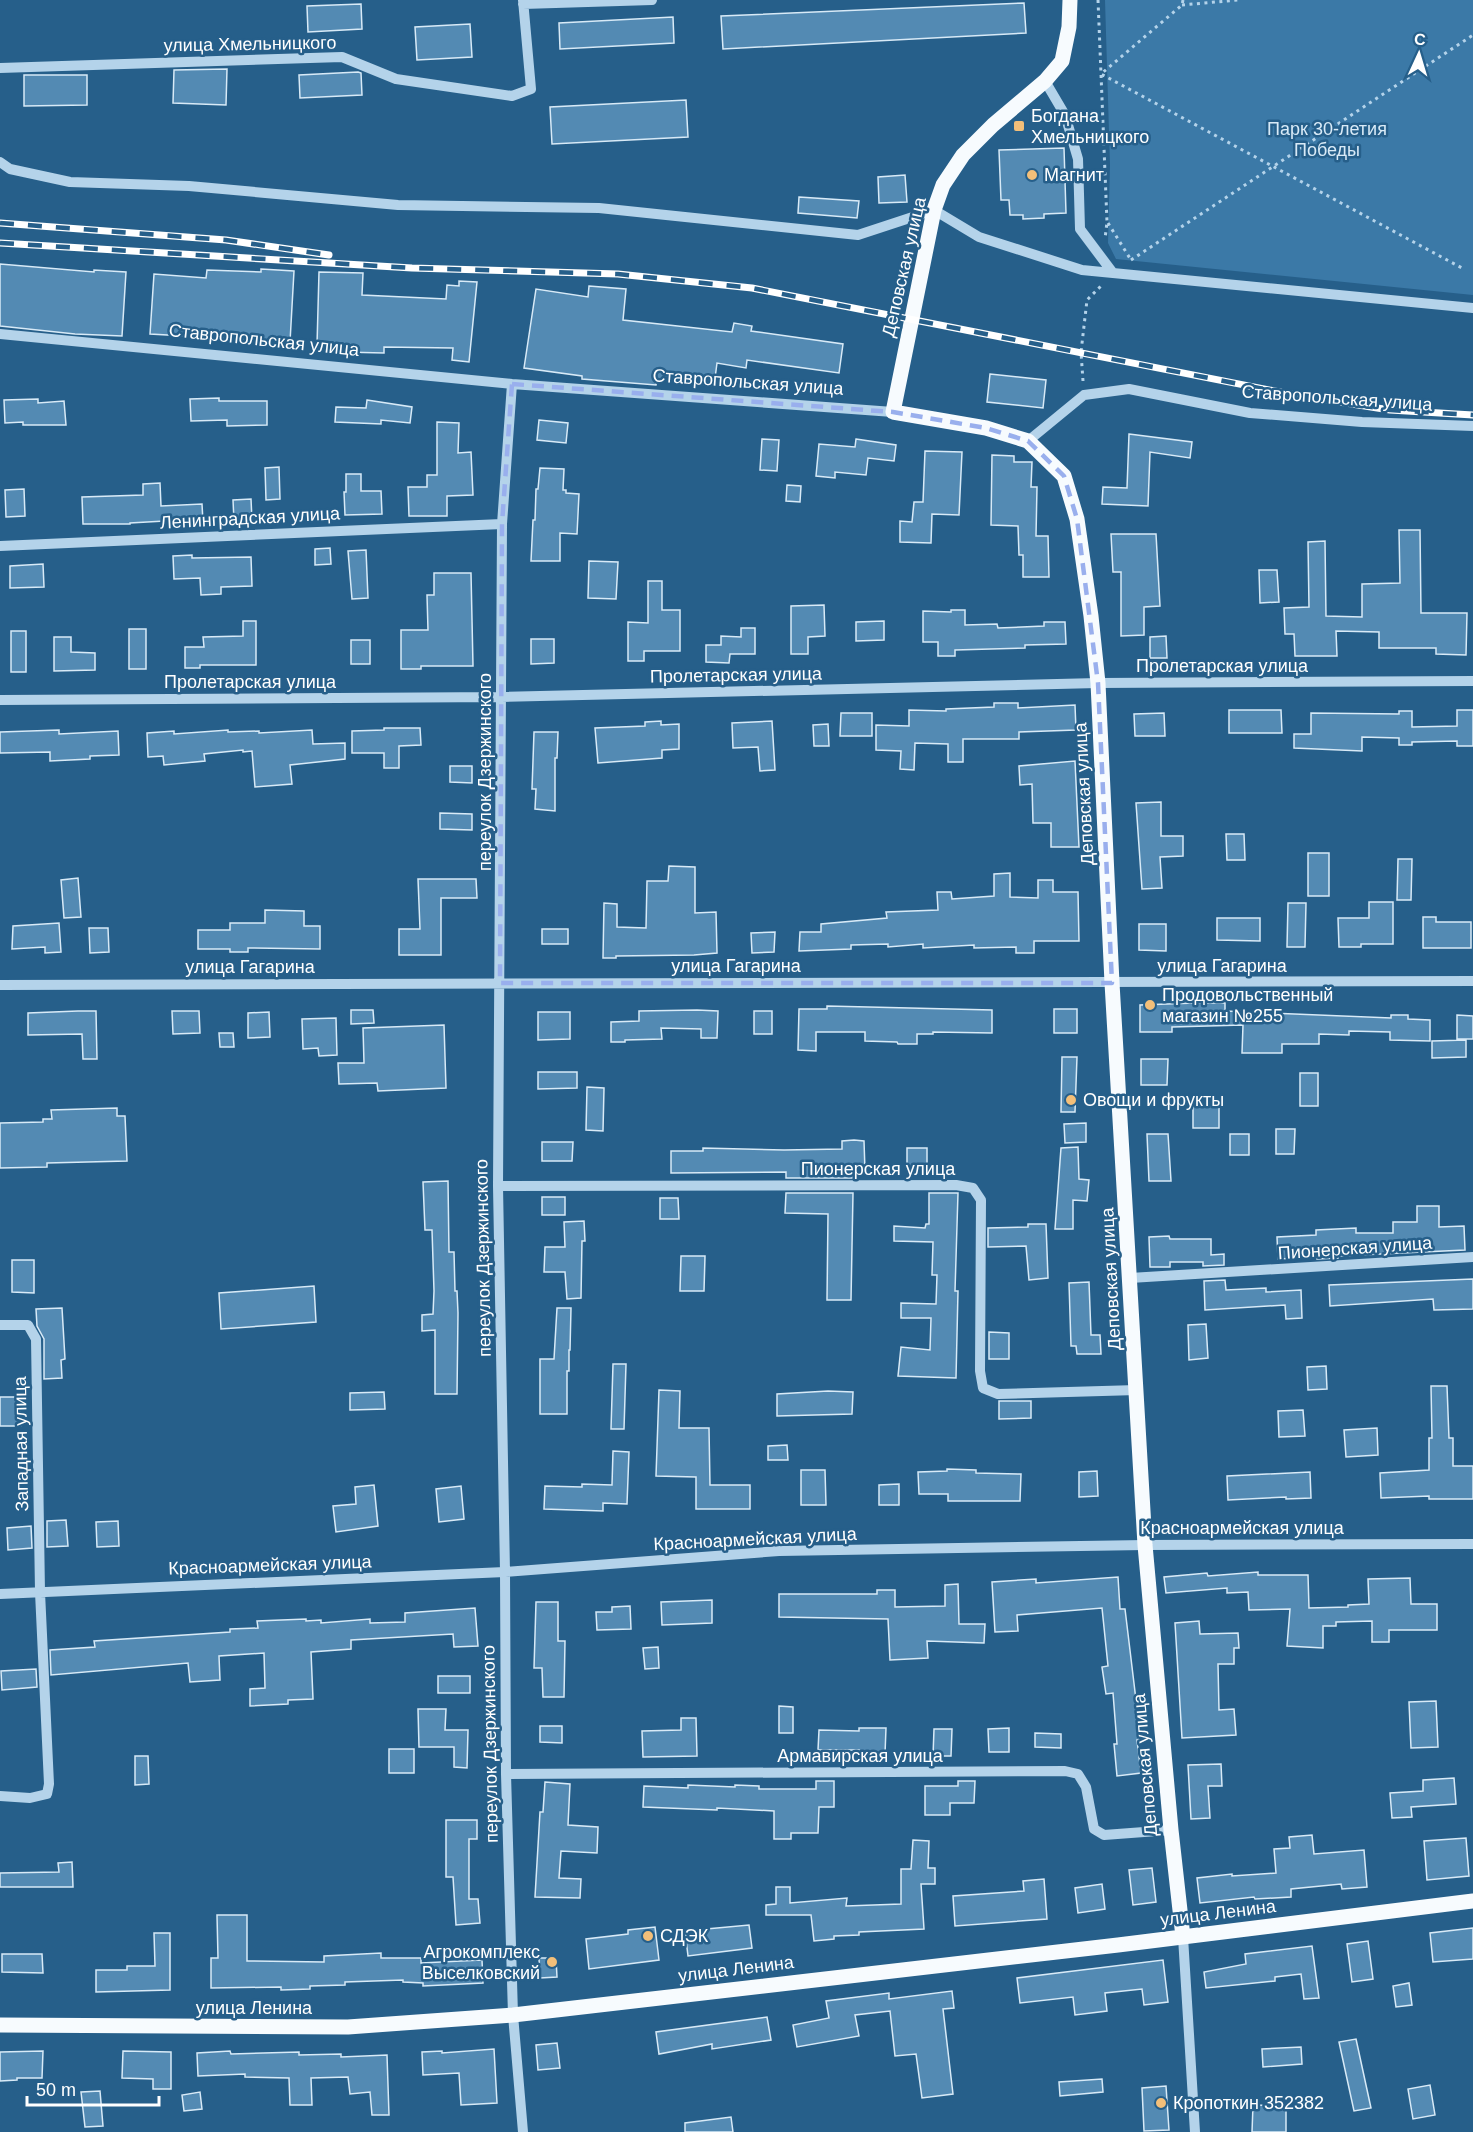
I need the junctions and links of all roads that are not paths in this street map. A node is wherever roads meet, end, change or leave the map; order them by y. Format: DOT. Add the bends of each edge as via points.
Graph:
graph roads {
  1 [pos="652,0"];
  2 [pos="1070,0"];
  3 [pos="523,2"];
  4 [pos="0,68"];
  5 [pos="1045,81"];
  6 [pos="0,162"];
  7 [pos="934,210"];
  8 [pos="1113,273"];
  9 [pos="1473,308"];
  10 [pos="0,334"];
  11 [pos="512,384"];
  12 [pos="893,412"];
  13 [pos="1473,426"];
  14 [pos="1028,441"];
  15 [pos="502,524"];
  16 [pos="0,546"];
  17 [pos="1473,681"];
  18 [pos="1098,683"];
  19 [pos="502,697"];
  20 [pos="0,700"];
  21 [pos="1473,981"];
  22 [pos="500,983"];
  23 [pos="1112,983"];
  24 [pos="0,985"];
  25 [pos="498,1186"];
  26 [pos="1473,1257"];
  27 [pos="1130,1278"];
  28 [pos="0,1325"];
  29 [pos="1137,1390"];
  30 [pos="1473,1544"];
  31 [pos="1145,1545"];
  32 [pos="505,1572"];
  33 [pos="40,1592"];
  34 [pos="0,1594"];
  35 [pos="506,1774"];
  36 [pos="0,1796"];
  37 [pos="1171,1830"];
  38 [pos="1473,1901"];
  39 [pos="1183,1937"];
  40 [pos="513,2015"];
  41 [pos="0,2025"];
  42 [pos="523,2132"];
  43 [pos="1195,2132"];
  1 -- 3 [label="street"];
  2 -- 5 [label="main road, Деповская улица" via="1062,61"];
  3 -- 4 [label="street, улица Хмельницкого" via="531,89 512,96 396,78 342,57"];
  5 -- 7 [label="main road, Деповская улица" via="963,155 943,185"];
  5 -- 8 [label="street" via="1065,115 1078,159 1080,229"];
  6 -- 7 [label="street" via="10,169 70,182 189,186 398,205 600,208 858,235"];
  7 -- 8 [label="street" via="979,237 1082,270"];
  7 -- 12 [label="main road, Деповская улица"];
  8 -- 9 [label="street"];
  10 -- 11 [label="street, Ставропольская улица"];
  11 -- 12 [label="street, Ставропольская улица"];
  11 -- 15 [label="street, переулок Дзержинского"];
  12 -- 14 [label="main road, Ставропольская улица" via="986,428"];
  13 -- 14 [label="street, Ставропольская улица" via="1250,413 1129,389 1083,395"];
  14 -- 18 [label="main road, Деповская улица" via="1064,476 1077,519"];
  15 -- 16 [label="street, Ленинградская улица"];
  15 -- 19 [label="street, переулок Дзержинского"];
  17 -- 18 [label="street, Пролетарская улица"];
  18 -- 19 [label="street, Пролетарская улица"];
  18 -- 23 [label="main road, Деповская улица"];
  19 -- 20 [label="street, Пролетарская улица"];
  19 -- 22 [label="street, переулок Дзержинского"];
  21 -- 23 [label="street, улица Гагарина"];
  22 -- 23 [label="street, улица Гагарина"];
  22 -- 24 [label="street, улица Гагарина"];
  22 -- 25 [label="street, переулок Дзержинского"];
  23 -- 27 [label="main road, Деповская улица"];
  25 -- 29 [label="street, Пионерская улица" via="973,1188 981,1200 983,1388 998,1394"];
  25 -- 32 [label="street, переулок Дзержинского"];
  26 -- 27 [label="street, Пионерская улица"];
  27 -- 29 [label="main road, Деповская улица"];
  28 -- 33 [label="street, Западная улица" via="28,1325 36,1339"];
  29 -- 31 [label="main road, Деповская улица"];
  30 -- 31 [label="street, Красноармейская улица"];
  31 -- 32 [label="street, Красноармейская улица" via="779,1551"];
  31 -- 37 [label="main road, Деповская улица"];
  32 -- 33 [label="street, Красноармейская улица"];
  32 -- 35 [label="street, переулок Дзержинского"];
  33 -- 34 [label="street, Красноармейская улица"];
  33 -- 36 [label="street" via="50,1784 47,1794 30,1798"];
  35 -- 37 [label="street, Армавирская улица" via="1065,1771 1077,1774 1086,1787 1094,1829 1104,1835"];
  35 -- 40 [label="street, переулок Дзержинского"];
  37 -- 39 [label="main road, Деповская улица"];
  38 -- 39 [label="main road, улица Ленина"];
  39 -- 40 [label="main road, улица Ленина"];
  39 -- 43 [label="street, Деповская улица"];
  40 -- 41 [label="main road, улица Ленина" via="348,2027"];
  40 -- 42 [label="street, переулок Дзержинского"];
}
